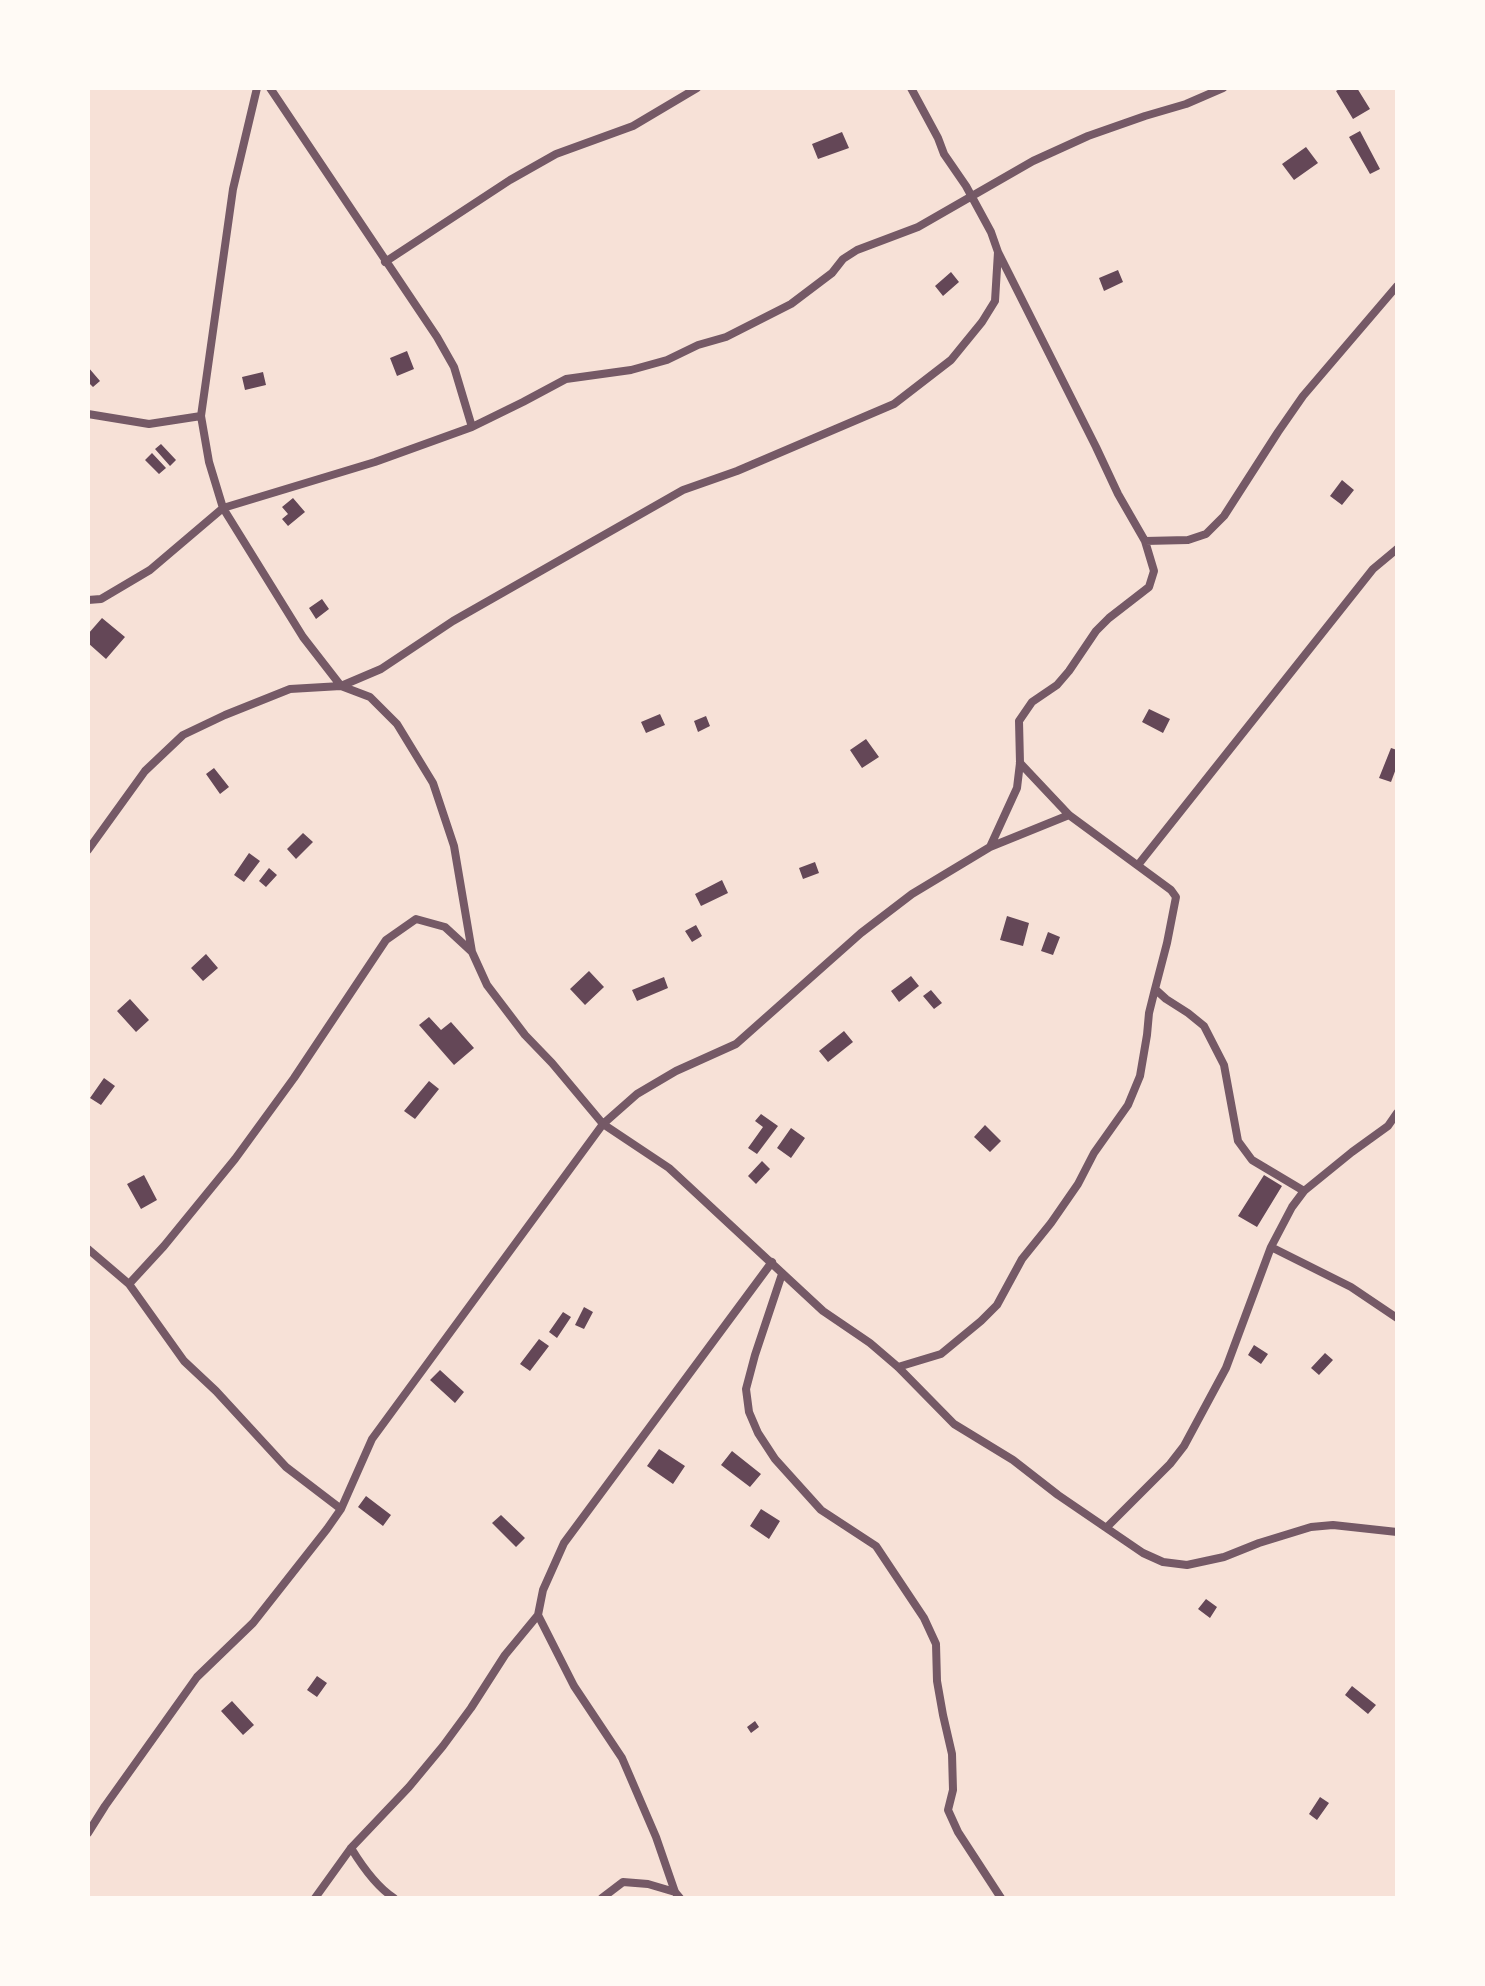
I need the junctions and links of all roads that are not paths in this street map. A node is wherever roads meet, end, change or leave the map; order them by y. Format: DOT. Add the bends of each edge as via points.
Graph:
graph roads {
  1 [pos="257,88"];
  2 [pos="270,88"];
  3 [pos="697,88"];
  4 [pos="911,88"];
  5 [pos="1223,88"];
  6 [pos="971,197"];
  7 [pos="998,252"];
  8 [pos="385,262"];
  9 [pos="1397,286"];
  10 [pos="88,414"];
  11 [pos="201,416"];
  12 [pos="472,427"];
  13 [pos="223,508"];
  14 [pos="1145,541"];
  15 [pos="1397,549"];
  16 [pos="88,600"];
  17 [pos="341,686"];
  18 [pos="1020,763"];
  19 [pos="1069,815"];
  20 [pos="990,847"];
  21 [pos="88,850"];
  22 [pos="1138,865"];
  23 [pos="472,952"];
  24 [pos="1155,989"];
  25 [pos="1397,1113"];
  26 [pos="603,1124"];
  27 [pos="1304,1191"];
  28 [pos="1271,1247"];
  29 [pos="88,1249"];
  30 [pos="772,1262"];
  31 [pos="782,1274"];
  32 [pos="129,1284"];
  33 [pos="1397,1318"];
  34 [pos="898,1367"];
  35 [pos="341,1509"];
  36 [pos="1107,1527"];
  37 [pos="1397,1532"];
  38 [pos="538,1615"];
  39 [pos="88,1833"];
  40 [pos="351,1848"];
  41 [pos="677,1895"];
  42 [pos="315,1898"];
  43 [pos="394,1898"];
  44 [pos="602,1898"];
  45 [pos="1001,1898"];
  1 -- 11 [label="street" via="233,189"];
  2 -- 8 [label="street"];
  3 -- 8 [label="street" via="633,126 556,154"];
  4 -- 6 [label="street"];
  5 -- 6 [label="street" via="1088,136"];
  6 -- 7 [label="street"];
  6 -- 12 [label="street" via="918,227 857,250 791,304 737,332 631,370 566,379"];
  7 -- 14 [label="street"];
  7 -- 17 [label="street" via="995,301 982,322 951,360 894,404 683,490 453,621 381,669"];
  8 -- 12 [label="street" via="454,367"];
  9 -- 14 [label="street" via="1303,396 1224,516 1206,534 1188,540"];
  10 -- 11 [label="street" via="149,424"];
  11 -- 13 [label="street"];
  12 -- 13 [label="street"];
  13 -- 16 [label="street" via="150,570 101,599"];
  13 -- 17 [label="street" via="303,637"];
  14 -- 18 [label="street" via="1154,571 1149,587 1109,618 1057,685 1032,702 1019,721"];
  15 -- 22 [label="street" via="1373,569"];
  17 -- 21 [label="street" via="290,689 183,735 145,771"];
  17 -- 23 [label="street" via="370,697 397,724 433,783 454,846"];
  18 -- 19 [label="street"];
  18 -- 20 [label="street" via="1017,788"];
  19 -- 20 [label="street"];
  19 -- 22 [label="street"];
  20 -- 26 [label="street" via="902,901 736,1044 637,1094"];
  22 -- 24 [label="street" via="1176,897"];
  23 -- 26 [label="street" via="487,985 515,1023"];
  23 -- 32 [label="street" via="445,927 416,919 386,940 235,1159"];
  24 -- 27 [label="street" via="1204,1026 1224,1065 1238,1141 1252,1160"];
  24 -- 34 [label="street" via="1140,1076 1128,1105 1022,1259 997,1305 941,1354"];
  25 -- 27 [label="street" via="1388,1126"];
  26 -- 30 [label="street" via="669,1168"];
  26 -- 35 [label="street" via="372,1439"];
  27 -- 28 [label="street"];
  28 -- 33 [label="street" via="1351,1287"];
  28 -- 36 [label="street" via="1226,1368 1184,1446"];
  29 -- 32 [label="street"];
  30 -- 31 [label="street"];
  30 -- 38 [label="street" via="564,1543"];
  31 -- 34 [label="street"];
  31 -- 45 [label="street" via="746,1389 749,1412 775,1459 821,1510 876,1546 924,1618 936,1644 937,1681 952,1754 948,1810"];
  32 -- 35 [label="street" via="184,1361 286,1467"];
  34 -- 36 [label="street" via="954,1424"];
  35 -- 39 [label="street" via="253,1623 197,1677"];
  36 -- 37 [label="street" via="1143,1553 1187,1565 1311,1527"];
  38 -- 40 [label="street" via="443,1746"];
  38 -- 41 [label="street" via="574,1686 622,1758"];
  40 -- 42 [label="street"];
  40 -- 43 [label="street"];
  41 -- 44 [label="street" via="623,1882"];
}
